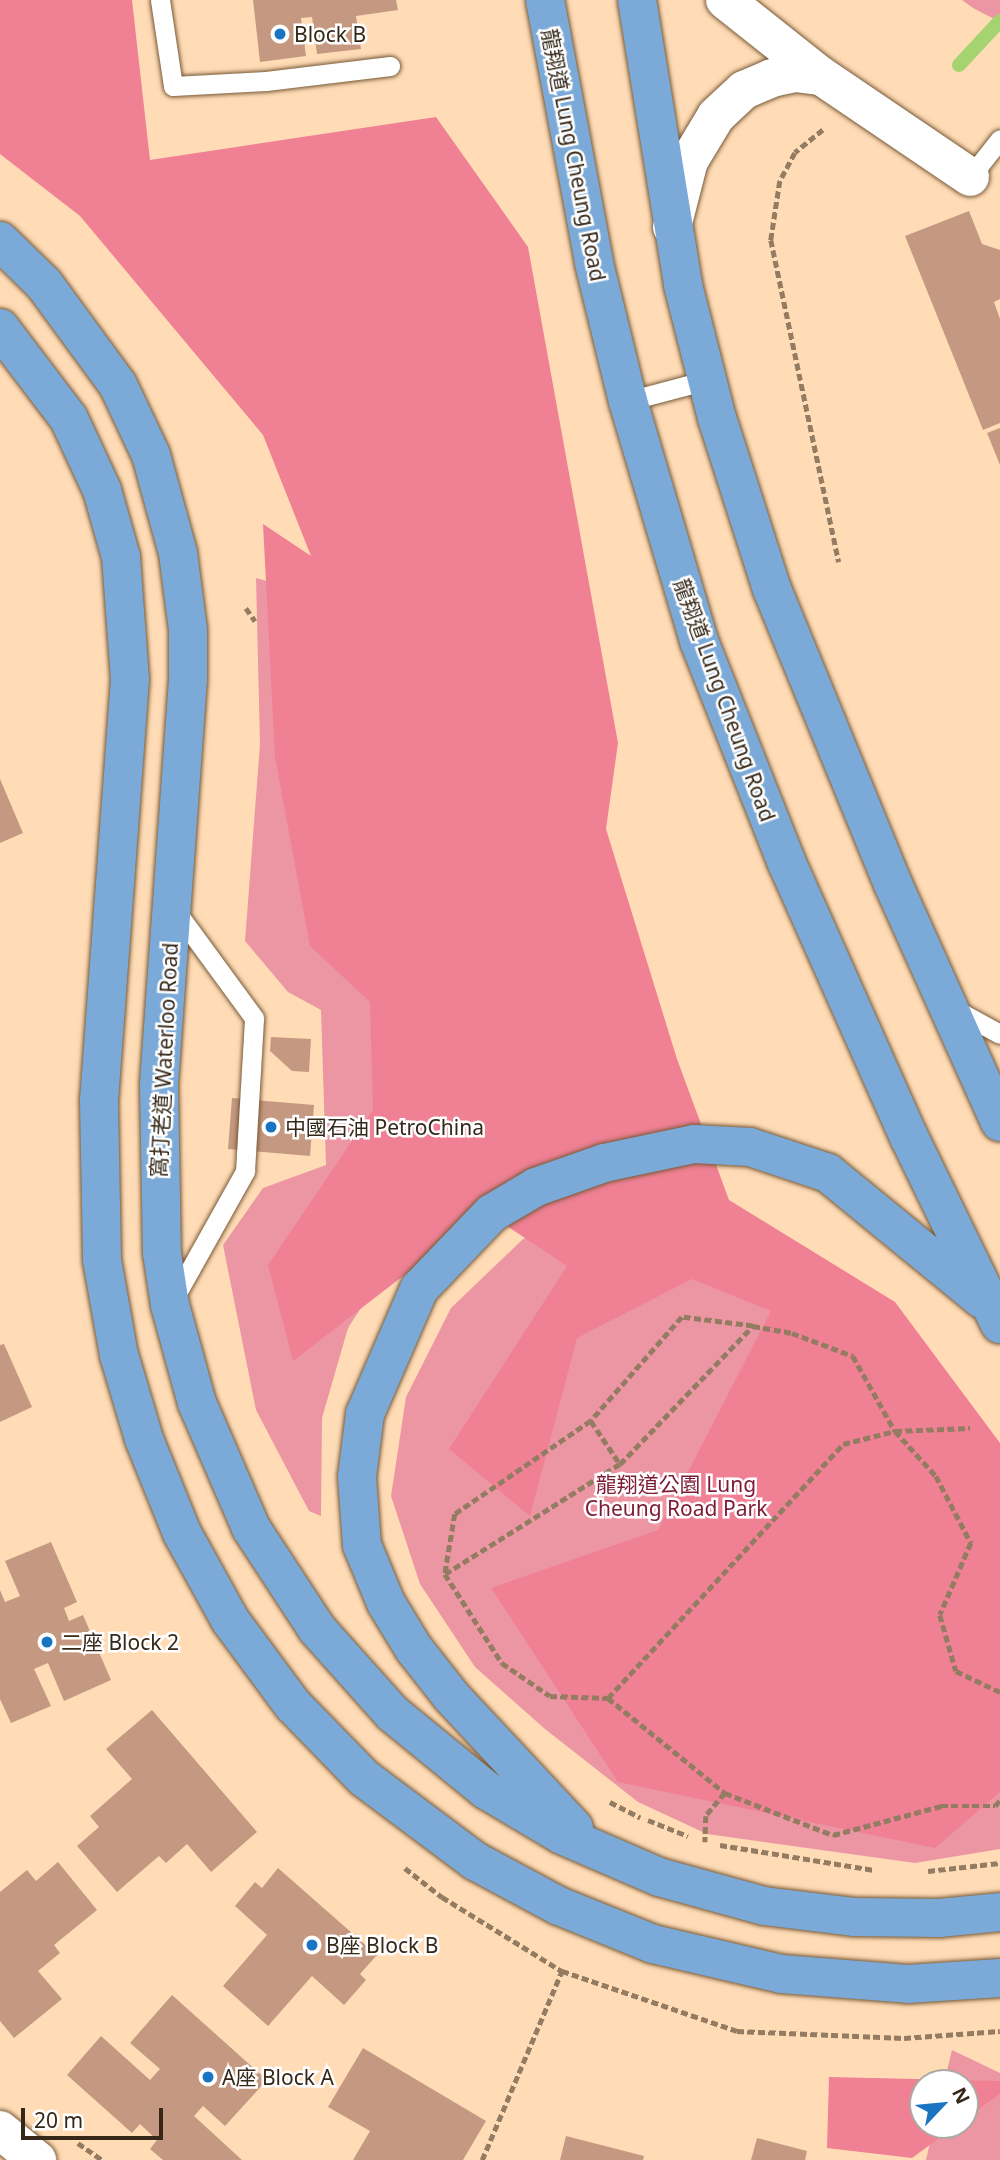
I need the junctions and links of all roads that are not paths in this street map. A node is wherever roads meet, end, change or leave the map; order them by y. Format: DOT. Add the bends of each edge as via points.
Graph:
graph roads {
  1 [pos="160,0"];
  2 [pos="545,0"];
  3 [pos="637,0"];
  4 [pos="725,0"];
  5 [pos="390,66"];
  6 [pos="821,76"];
  7 [pos="1000,139"];
  8 [pos="970,177"];
  9 [pos="671,229"];
  10 [pos="0,241"];
  11 [pos="0,328"];
  12 [pos="707,380"];
  13 [pos="628,401"];
  14 [pos="172,906"];
  15 [pos="944,1003"];
  16 [pos="1000,1034"];
  17 [pos="1000,1122"];
  18 [pos="170,1305"];
  19 [pos="995,1315"];
  20 [pos="597,1852"];
  21 [pos="1000,1912"];
  22 [pos="1000,1978"];
  23 [pos="0,2130"];
  24 [pos="37,2160"];
  1 -- 5 [label="lane" via="173,86 266,81"];
  2 -- 13 [label="highway, 龍翔道 Lung Cheung Road" via="572,162"];
  3 -- 9 [label="highway"];
  4 -- 6 [label="street"];
  6 -- 8 [label="street"];
  6 -- 9 [label="street" via="772,78 744,90 716,116 690,162"];
  7 -- 8 [label="lane"];
  9 -- 12 [label="highway"];
  10 -- 14 [label="highway, 窩打老道 Waterloo Road" via="44,284 96,349 136,421 170,515 188,630"];
  11 -- 22 [label="highway" via="69,419 102,490 121,557 130,679 99,1101 102,1260 118,1355 144,1439 182,1533 230,1620 293,1705 364,1778 475,1861 559,1906 653,1944 782,1974 880,1983"];
  12 -- 13 [label="lane"];
  12 -- 15 [label="highway" via="772,589"];
  13 -- 19 [label="highway, 龍翔道 Lung Cheung Road" via="699,641 754,786 909,1137"];
  14 -- 18 [label="highway, 窩打老道 Waterloo Road" via="158,1151"];
  14 -- 18 [label="lane" via="254,1018 245,1171"];
  15 -- 16 [label="lane"];
  15 -- 17 [label="highway"];
  18 -- 20 [label="highway, 窩打老道 Waterloo Road" via="197,1403 229,1485 251,1528 317,1629 392,1713 442,1757 518,1810"];
  19 -- 20 [label="highway" via="828,1173 750,1147 694,1144 618,1160 536,1187 492,1213 419,1289 365,1414 357,1477 362,1545 386,1603 414,1649 488,1737"];
  20 -- 21 [label="highway, 窩打老道 Waterloo Road" via="720,1896 808,1912 906,1918"];
  23 -- 24 [label="street"];
}
